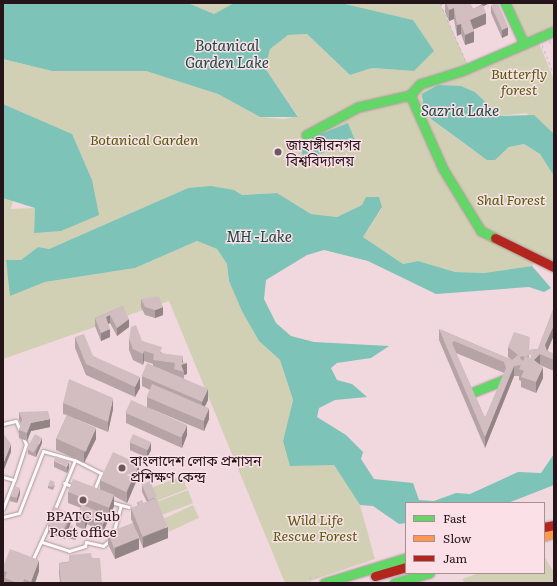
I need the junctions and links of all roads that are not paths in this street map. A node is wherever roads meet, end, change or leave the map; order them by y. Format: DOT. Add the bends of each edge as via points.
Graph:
graph roads {
  1 [pos="505,3"];
  2 [pos="547,34"];
  3 [pos="524,44"];
  4 [pos="410,95"];
  5 [pos="306,134"];
  6 [pos="554,267"];
  7 [pos="504,380"];
  8 [pos="471,393"];
  9 [pos="3,424"];
  10 [pos="75,460"];
  11 [pos="3,477"];
  12 [pos="14,480"];
  13 [pos="64,483"];
  14 [pos="78,489"];
  15 [pos="86,492"];
  16 [pos="107,500"];
  17 [pos="122,505"];
  18 [pos="129,507"];
  19 [pos="3,509"];
  20 [pos="52,514"];
  21 [pos="3,517"];
  22 [pos="50,521"];
  23 [pos="42,542"];
  24 [pos="405,558"];
  25 [pos="32,560"];
  26 [pos="405,567"];
  27 [pos="405,574"];
  28 [pos="426,574"];
  29 [pos="324,583"];
  30 [pos="349,583"];
  31 [pos="372,583"];
  32 [pos="394,583"];
  1 -- 3 [label="main road"];
  2 -- 3 [label="main road"];
  3 -- 4 [label="main road" via="469,68 420,84"];
  4 -- 5 [label="main road" via="358,107"];
  4 -- 6 [label="main road" via="443,169 481,231"];
  7 -- 8 [label="main road"];
  9 -- 12 [label="lane" via="16,420 26,444"];
  10 -- 13 [label="lane"];
  10 -- 15 [label="lane" via="101,473 93,495"];
  10 -- 21 [label="lane" via="43,451 19,513"];
  11 -- 12 [label="lane"];
  12 -- 19 [label="lane"];
  13 -- 14 [label="lane"];
  13 -- 20 [label="lane"];
  16 -- 17 [label="lane"];
  17 -- 18 [label="lane"];
  17 -- 23 [label="lane" via="111,539 103,546 86,542 85,546 69,551"];
  22 -- 23 [label="lane"];
  23 -- 25 [label="lane"];
  24 -- 29 [label="main road"];
  26 -- 30 [label="main road"];
  27 -- 31 [label="main road"];
  28 -- 32 [label="main road"];
}
